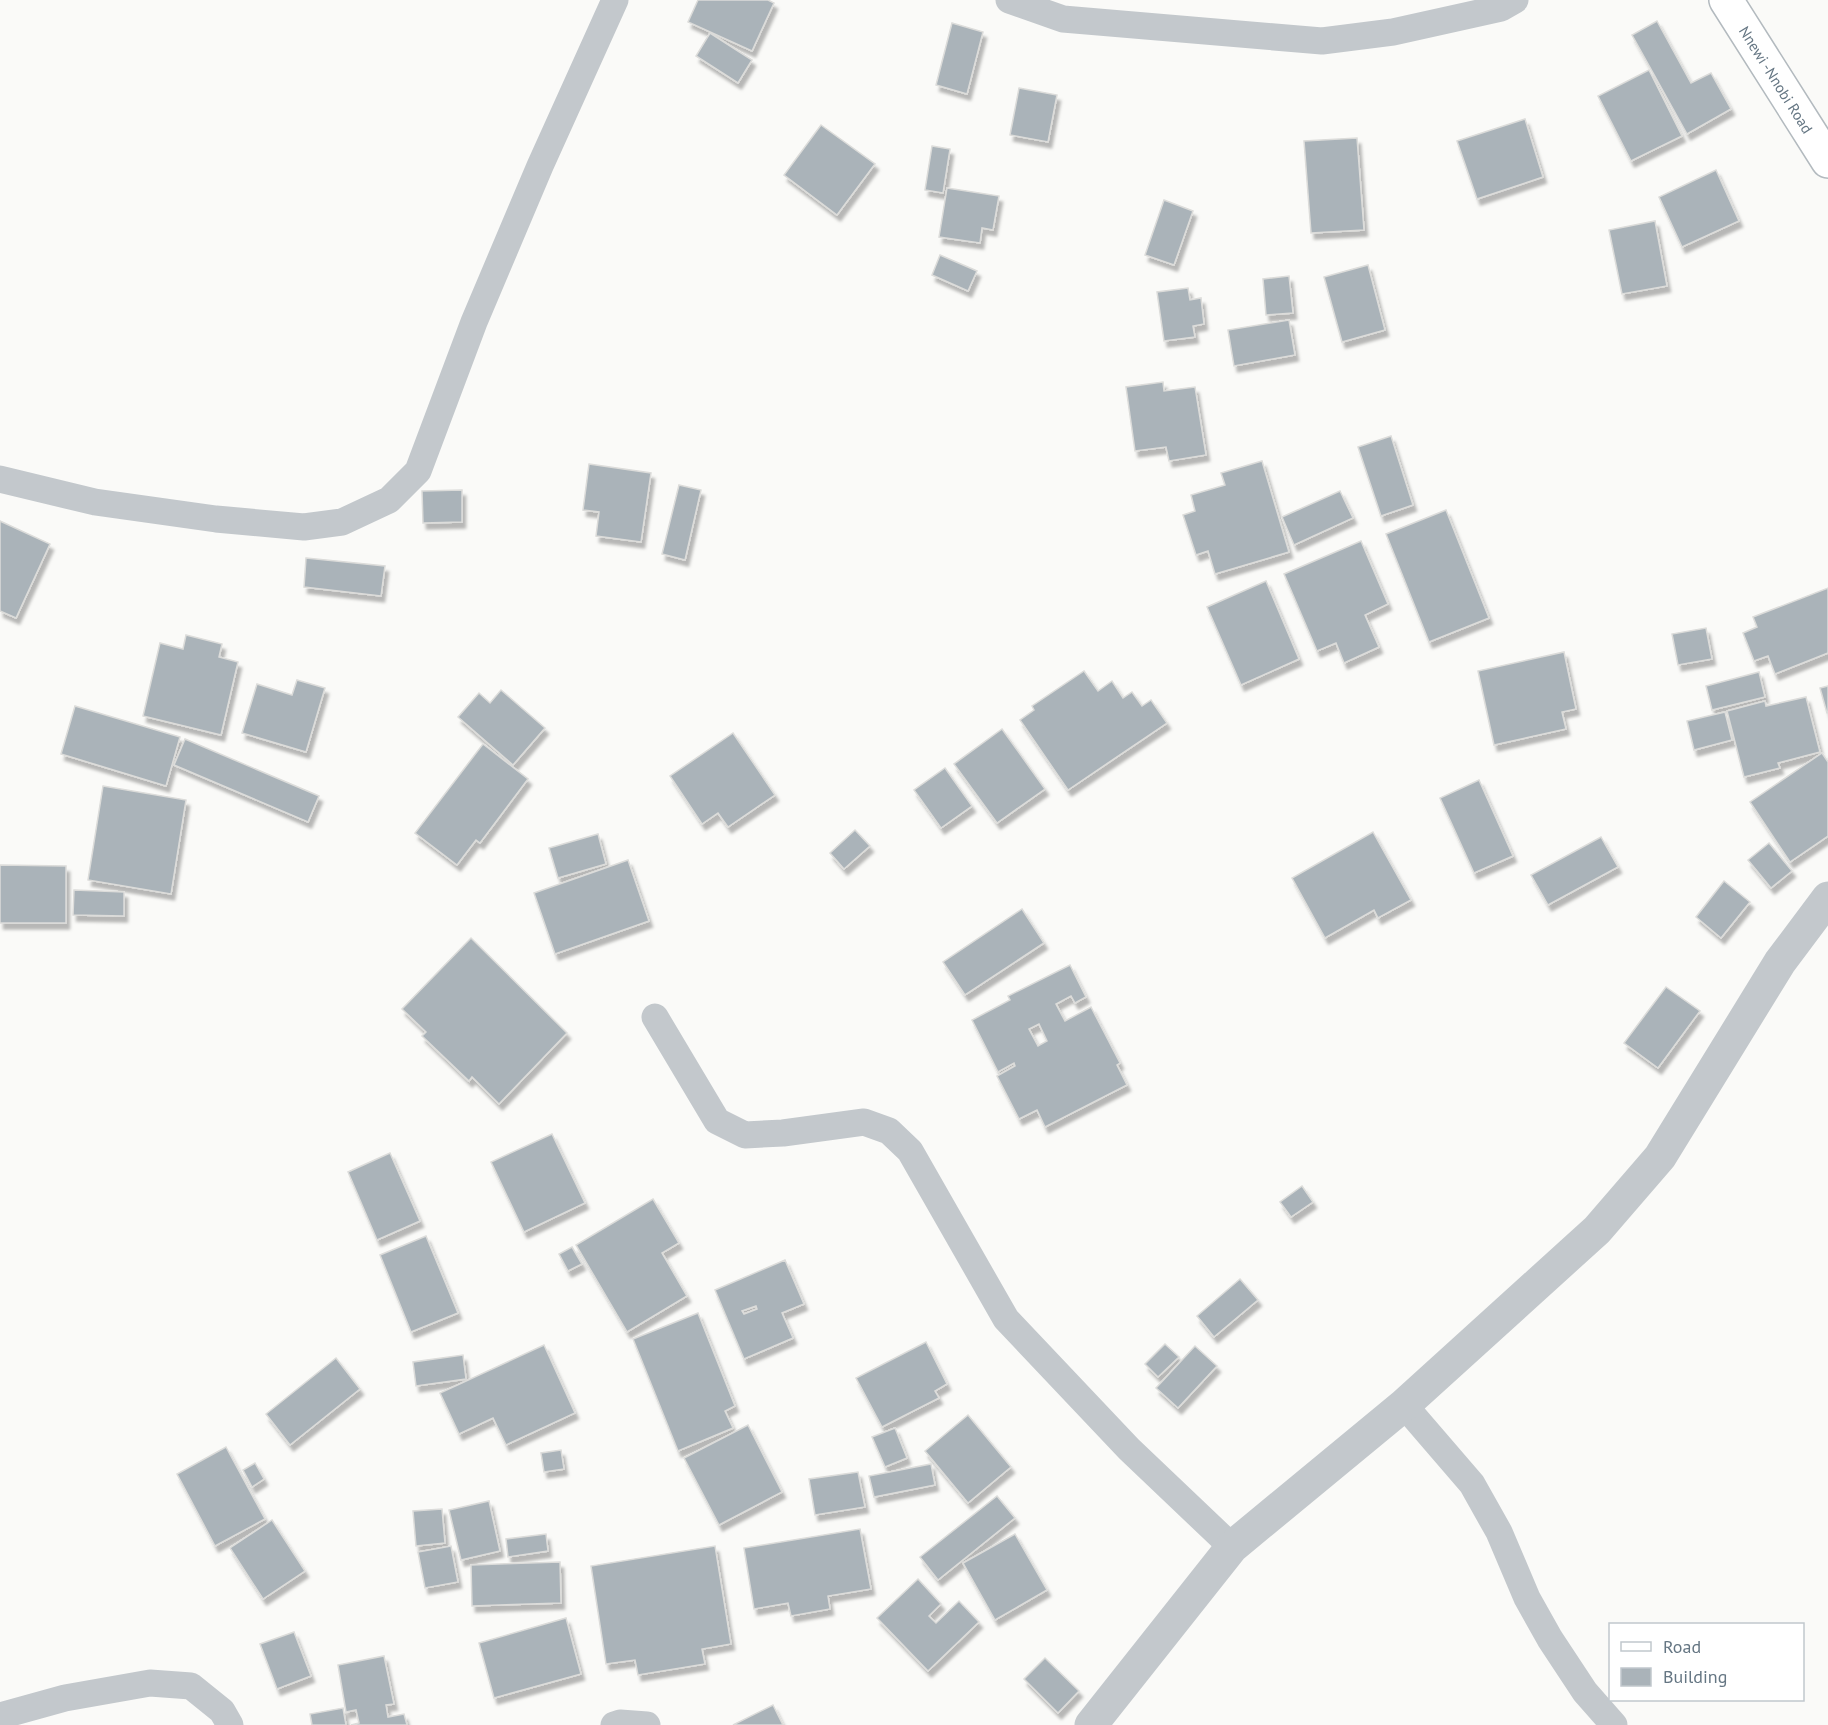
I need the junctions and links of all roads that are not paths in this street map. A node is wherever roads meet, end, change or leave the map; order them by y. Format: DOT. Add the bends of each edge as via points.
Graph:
graph roads {
  1 [pos="615,0"];
  2 [pos="1009,0"];
  3 [pos="1515,0"];
  4 [pos="1726,0"];
  5 [pos="1828,160"];
  6 [pos="0,479"];
  7 [pos="1828,897"];
  8 [pos="656,1017"];
  9 [pos="1404,1405"];
  10 [pos="1232,1547"];
  11 [pos="0,1716"];
  12 [pos="230,1725"];
  13 [pos="614,1725"];
  14 [pos="647,1725"];
  15 [pos="1091,1725"];
  16 [pos="1614,1725"];
  1 -- 6 [label="street" via="474,322 418,471 389,500 342,522 304,527 95,502"];
  2 -- 3 [label="street" via="1063,18 1322,41 1393,32 1501,8"];
  4 -- 5 [label="main road, Nnewi -Nnobi Road"];
  7 -- 9 [label="street" via="1780,962 1660,1156 1597,1230"];
  8 -- 10 [label="street" via="717,1121 745,1135 864,1122 890,1131 910,1151 1006,1319 1129,1449"];
  9 -- 10 [label="street"];
  9 -- 16 [label="street" via="1472,1484 1550,1639 1585,1692"];
  10 -- 15 [label="street"];
  11 -- 12 [label="street" via="65,1698 150,1683 191,1686 222,1711"];
  13 -- 14 [label="street"];
}
